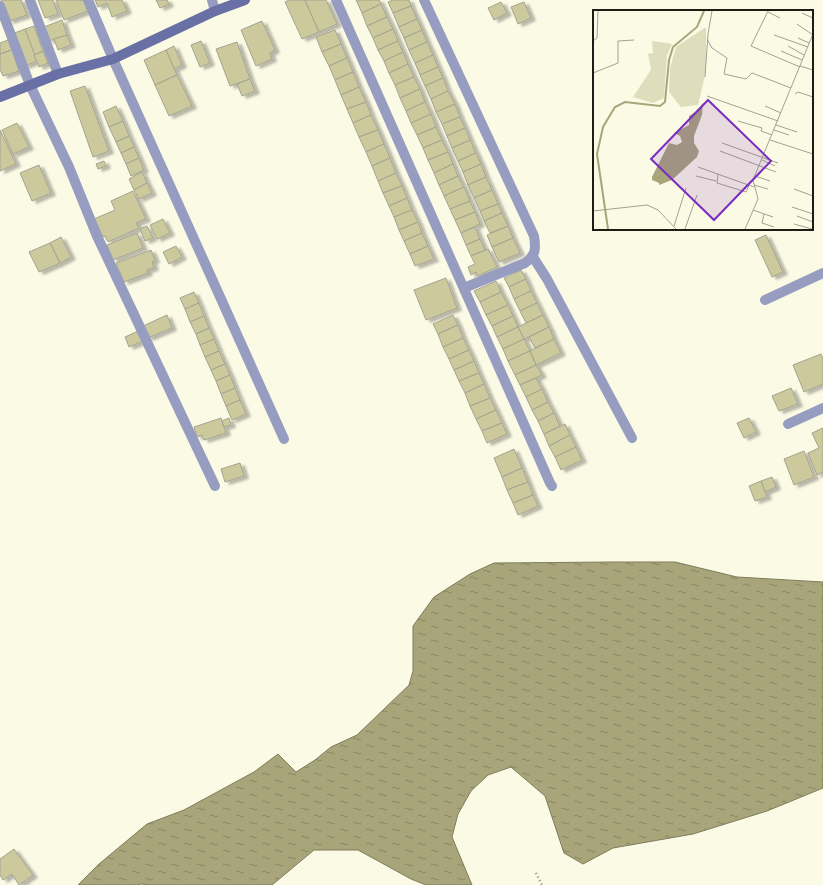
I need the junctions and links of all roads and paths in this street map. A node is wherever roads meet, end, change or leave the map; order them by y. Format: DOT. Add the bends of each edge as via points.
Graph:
graph roads {
  1 [pos="30,0"];
  2 [pos="88,0"];
  3 [pos="212,0"];
  4 [pos="245,0"];
  5 [pos="336,0"];
  6 [pos="424,0"];
  7 [pos="0,6"];
  8 [pos="215,11"];
  9 [pos="113,59"];
  10 [pos="58,74"];
  11 [pos="30,85"];
  12 [pos="0,97"];
  13 [pos="533,257"];
  14 [pos="823,273"];
  15 [pos="464,288"];
  16 [pos="765,300"];
  17 [pos="823,408"];
  18 [pos="788,424"];
  19 [pos="632,438"];
  20 [pos="284,439"];
  21 [pos="215,486"];
  22 [pos="552,486"];
  23 [pos="536,873"];
  24 [pos="542,885"];
  1 -- 10 [label="street"];
  2 -- 9 [label="street"];
  3 -- 8 [label="street"];
  4 -- 8 [label="street"];
  5 -- 15 [label="street"];
  6 -- 13 [label="street" via="534,236"];
  7 -- 11 [label="street"];
  8 -- 9 [label="street"];
  9 -- 10 [label="street"];
  9 -- 20 [label="street"];
  10 -- 11 [label="street"];
  11 -- 12 [label="street"];
  11 -- 21 [label="street"];
  13 -- 15 [label="street" via="525,263"];
  13 -- 19 [label="street"];
  14 -- 16 [label="street"];
  15 -- 22 [label="street"];
  17 -- 18 [label="street"];
  23 -- 24 [label="path"];
}
